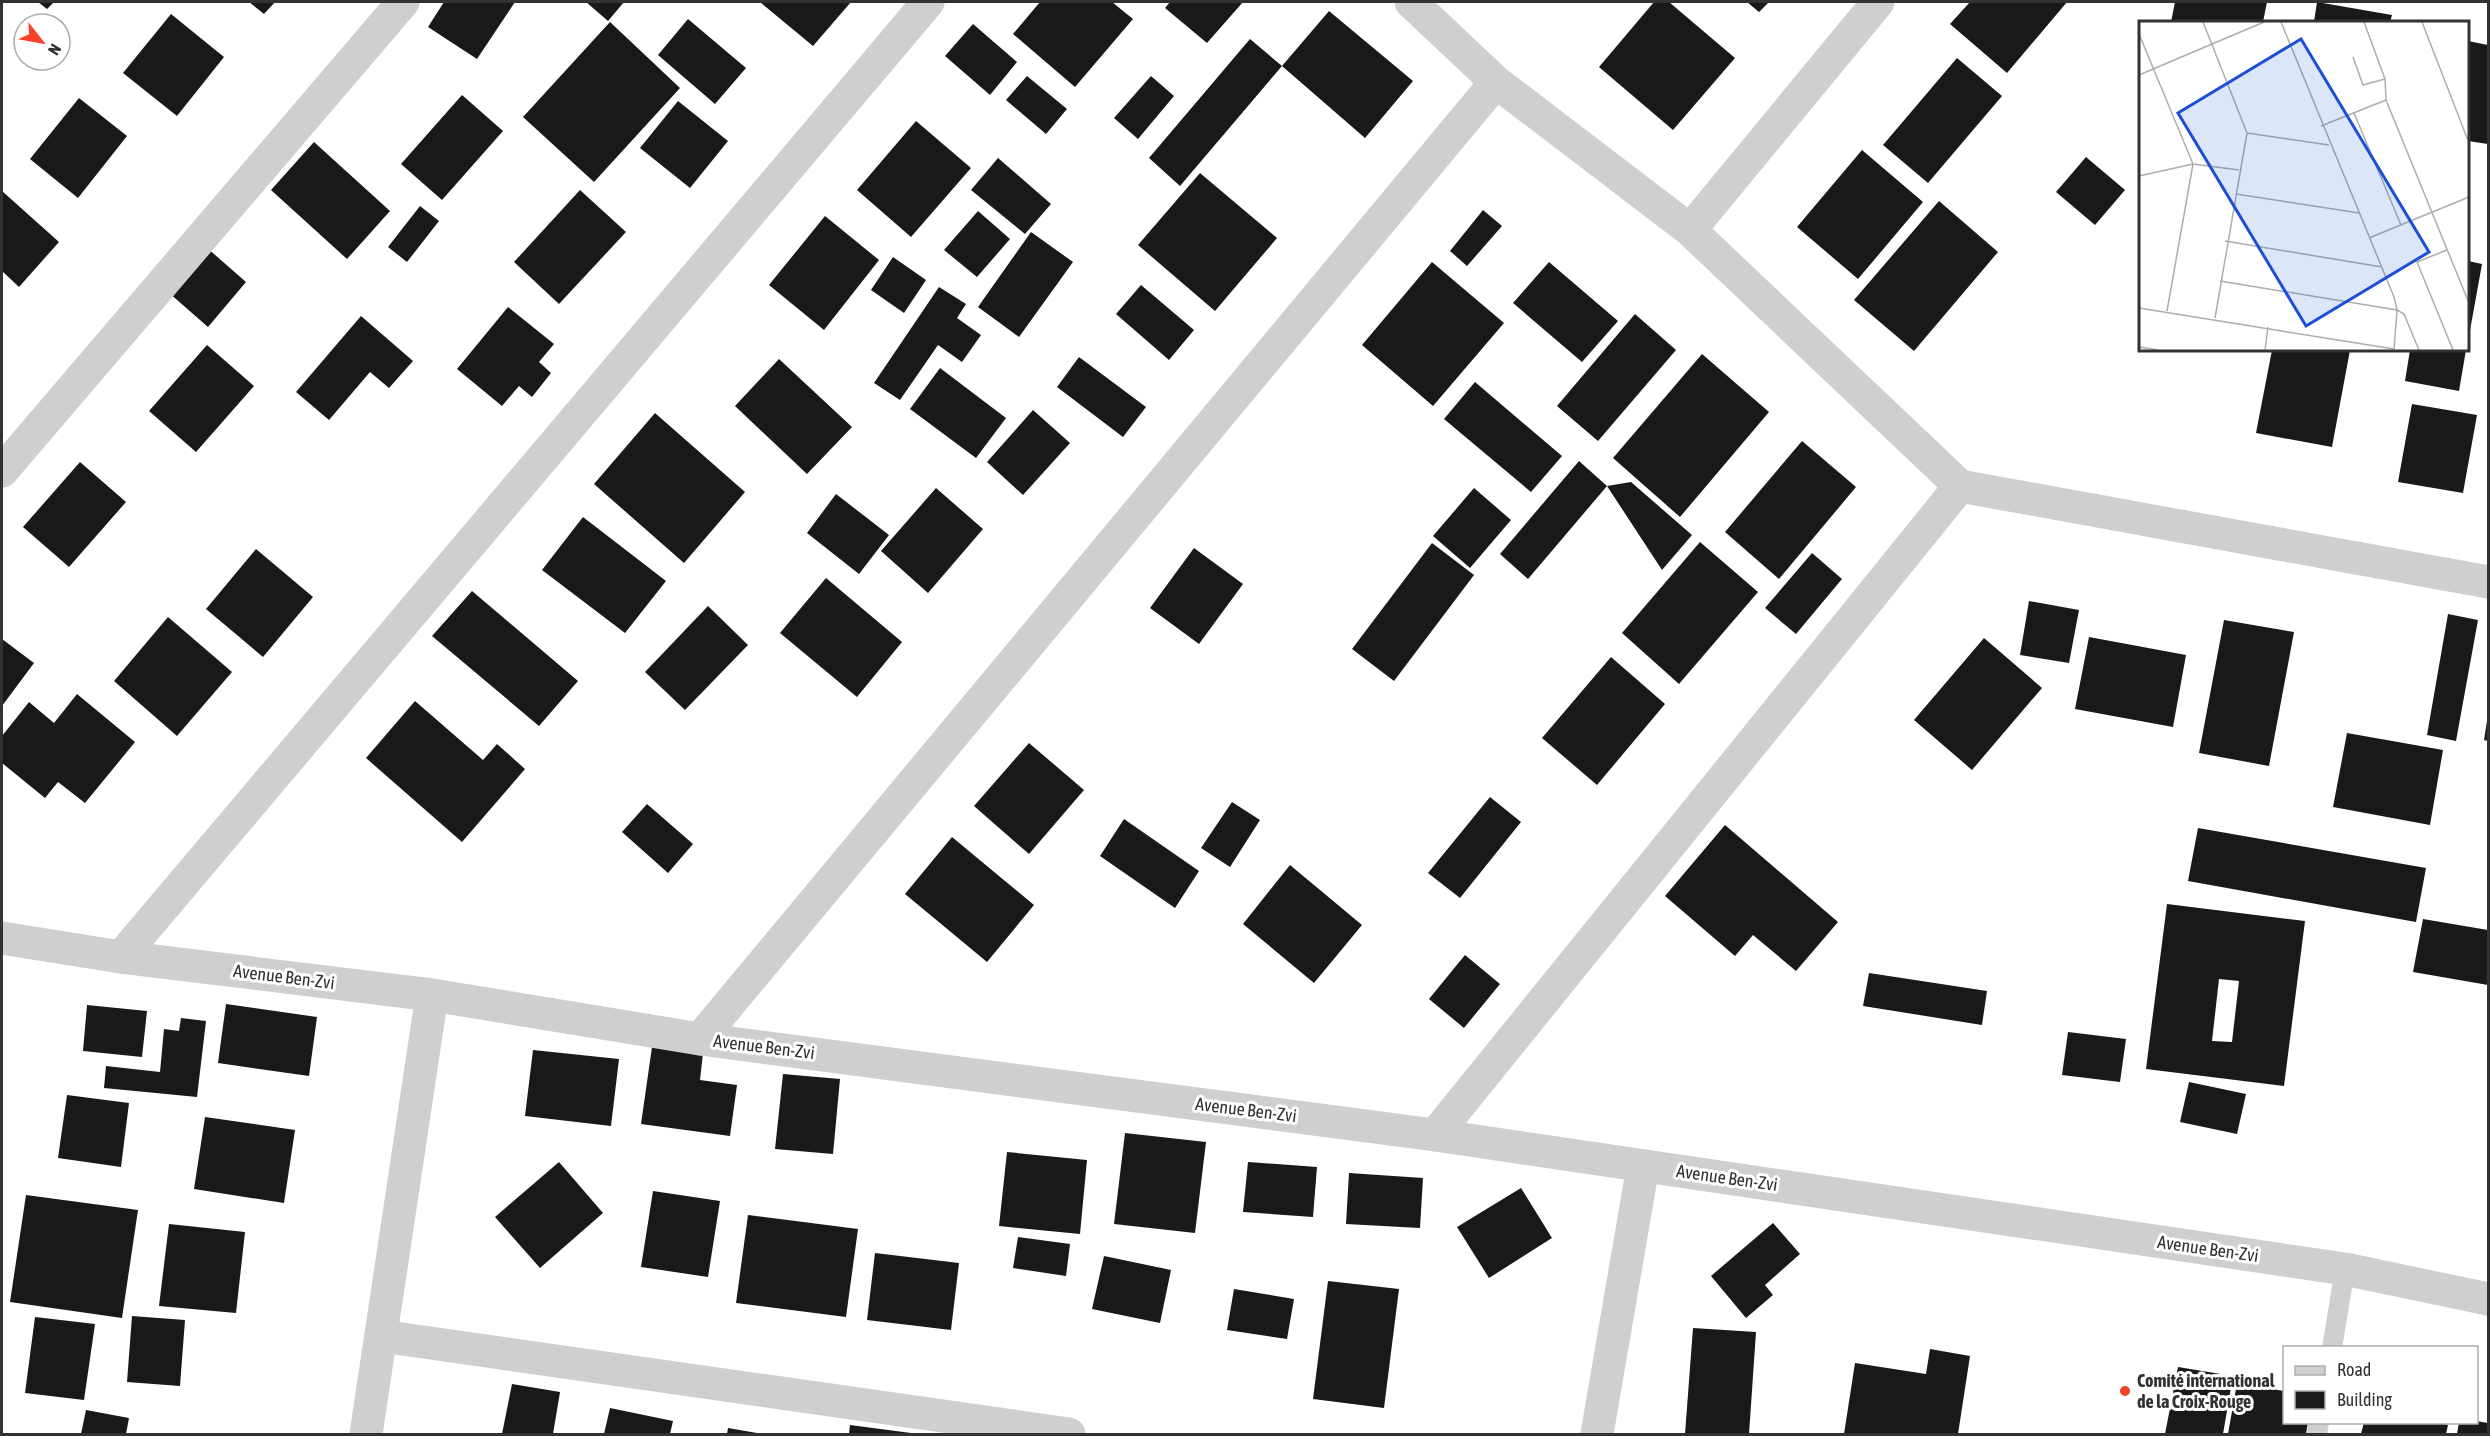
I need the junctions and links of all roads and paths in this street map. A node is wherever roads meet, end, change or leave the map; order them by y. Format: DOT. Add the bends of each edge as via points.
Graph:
graph roads {
  1 [pos="403,2"];
  2 [pos="928,2"];
  3 [pos="1411,2"];
  4 [pos="1878,2"];
  5 [pos="1496,82"];
  6 [pos="1690,230"];
  7 [pos="2,471"];
  8 [pos="1960,486"];
  9 [pos="2488,582"];
  10 [pos="2,938"];
  11 [pos="122,957"];
  12 [pos="432,995"];
  13 [pos="700,1039"];
  14 [pos="1435,1135"];
  15 [pos="1643,1166"];
  16 [pos="2345,1269"];
  17 [pos="2488,1299"];
  18 [pos="381,1336"];
  19 [pos="2332,1346"];
  20 [pos="366,1434"];
  21 [pos="1069,1434"];
  22 [pos="1597,1434"];
  1 -- 7 [label="street"];
  2 -- 11 [label="street"];
  3 -- 5 [label="street"];
  4 -- 6 [label="street"];
  5 -- 6 [label="street"];
  5 -- 13 [label="street"];
  6 -- 8 [label="street"];
  8 -- 9 [label="street"];
  8 -- 14 [label="street"];
  10 -- 11 [label="street, Avenue Ben-Zvi"];
  11 -- 12 [label="street, Avenue Ben-Zvi"];
  12 -- 13 [label="street, Avenue Ben-Zvi"];
  12 -- 18 [label="street"];
  13 -- 14 [label="street, Avenue Ben-Zvi"];
  14 -- 15 [label="street, Avenue Ben-Zvi"];
  15 -- 16 [label="street, Avenue Ben-Zvi"];
  15 -- 22 [label="street"];
  16 -- 17 [label="street, Avenue Ben-Zvi"];
  16 -- 19 [label="lane"];
  18 -- 20 [label="street"];
  18 -- 21 [label="street"];
}
